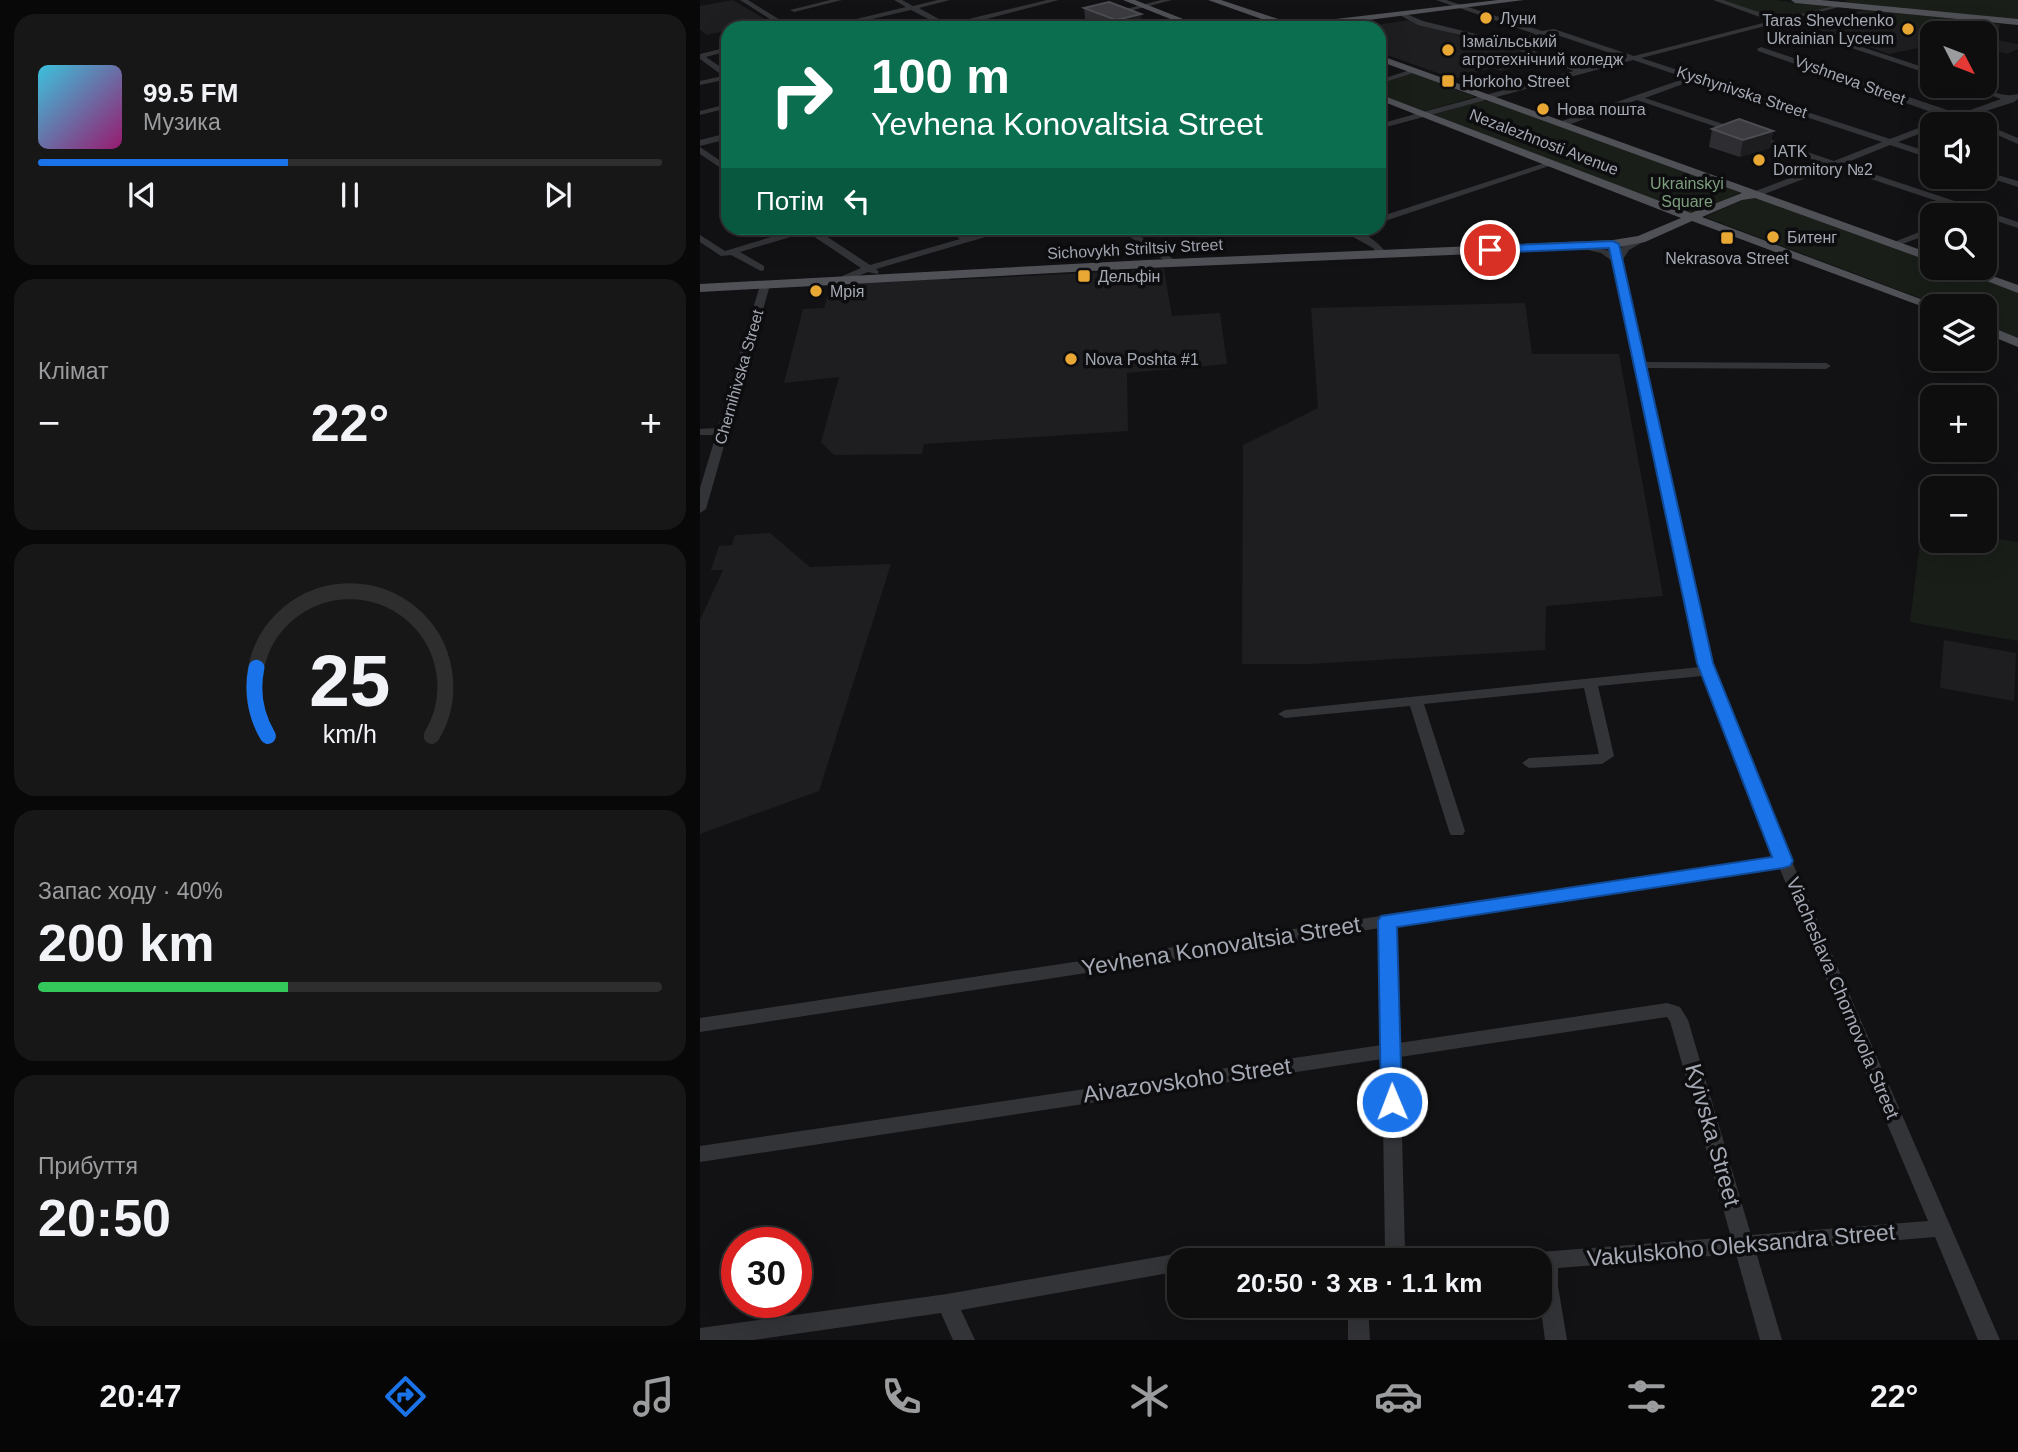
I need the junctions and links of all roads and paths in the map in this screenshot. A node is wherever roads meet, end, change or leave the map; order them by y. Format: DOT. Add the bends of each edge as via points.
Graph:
graph roads {
  1 [pos="743,0"];
  2 [pos="839,0"];
  3 [pos="897,0"];
  4 [pos="947,0"];
  5 [pos="1056,0"];
  6 [pos="1127,0"];
  7 [pos="1169,0"];
  8 [pos="1212,0"];
  9 [pos="1439,0"];
  10 [pos="1520,0"];
  11 [pos="1716,0"];
  12 [pos="1795,0"];
  13 [pos="1841,5"];
  14 [pos="1144,6"];
  15 [pos="1461,7"];
  16 [pos="913,8"];
  17 [pos="794,10"];
  18 [pos="1402,14"];
  19 [pos="1368,18"];
  20 [pos="778,21"];
  21 [pos="854,21"];
  22 [pos="938,21"];
  23 [pos="973,21"];
  24 [pos="1084,21"];
  25 [pos="1183,21"];
  26 [pos="1276,21"];
  27 [pos="1343,21"];
  28 [pos="1356,21"];
  29 [pos="1777,21"];
  30 [pos="2018,22"];
  31 [pos="1547,32"];
  32 [pos="1816,33"];
  33 [pos="1508,44"];
  34 [pos="1761,49"];
  35 [pos="721,51"];
  36 [pos="700,56"];
  37 [pos="1635,57"];
  38 [pos="1386,60"];
  39 [pos="1920,69"];
  40 [pos="1416,71"];
  41 [pos="1583,71"];
  42 [pos="721,72"];
  43 [pos="1696,77"];
  44 [pos="721,78"];
  45 [pos="1386,80"];
  46 [pos="700,83"];
  47 [pos="1997,94"];
  48 [pos="1486,97"];
  49 [pos="1638,97"];
  50 [pos="2015,99"];
  51 [pos="1386,100"];
  52 [pos="721,108"];
  53 [pos="1930,112"];
  54 [pos="1976,112"];
  55 [pos="700,113"];
  56 [pos="1424,114"];
  57 [pos="1562,124"];
  58 [pos="1386,125"];
  59 [pos="1920,130"];
  60 [pos="1997,132"];
  61 [pos="721,138"];
  62 [pos="1891,141"];
  63 [pos="2018,141"];
  64 [pos="700,143"];
  65 [pos="700,150"];
  66 [pos="1920,152"];
  67 [pos="1551,164"];
  68 [pos="1840,164"];
  69 [pos="721,165"];
  70 [pos="1997,177"];
  71 [pos="2018,184"];
  72 [pos="1756,194"];
  73 [pos="1386,218"];
  74 [pos="1693,218"];
  75 [pos="2018,225"];
  76 [pos="1920,234"];
  77 [pos="786,235"];
  78 [pos="820,235"];
  79 [pos="960,235"];
  80 [pos="986,235"];
  81 [pos="1132,235"];
  82 [pos="1356,235"];
  83 [pos="1647,237"];
  84 [pos="700,238"];
  85 [pos="968,240"];
  86 [pos="1613,244"];
  87 [pos="1894,244"];
  88 [pos="1572,246"];
  89 [pos="733,251"];
  90 [pos="1382,254"];
  91 [pos="1920,254"];
  92 [pos="1617,260"];
  93 [pos="1174,263"];
  94 [pos="761,268"];
  95 [pos="869,268"];
  96 [pos="887,277"];
  97 [pos="844,279"];
  98 [pos="1993,280"];
  99 [pos="805,281"];
  100 [pos="765,285"];
  101 [pos="700,288"];
  102 [pos="2018,289"];
  103 [pos="1920,301"];
  104 [pos="1997,334"];
  105 [pos="2018,343"];
  106 [pos="1640,365"];
  107 [pos="1826,366"];
  108 [pos="723,431"];
  109 [pos="700,432"];
  110 [pos="700,509"];
  111 [pos="1707,671"];
  112 [pos="1590,683"];
  113 [pos="1416,702"];
  114 [pos="1285,714"];
  115 [pos="1529,763"];
  116 [pos="1457,831"];
  117 [pos="1783,861"];
  118 [pos="1388,921"];
  119 [pos="1674,1012"];
  120 [pos="700,1025"];
  121 [pos="1391,1050"];
  122 [pos="700,1154"];
  123 [pos="1942,1228"];
  124 [pos="1745,1246"];
  125 [pos="1395,1248"];
  126 [pos="1552,1260"];
  127 [pos="1167,1264"];
  128 [pos="947,1303"];
  129 [pos="1552,1313"];
  130 [pos="1358,1318"];
  131 [pos="700,1338"];
  132 [pos="964,1340"];
  133 [pos="1359,1340"];
  134 [pos="1556,1340"];
  135 [pos="1772,1340"];
  136 [pos="1989,1340"];
  1 -- 20 [label="street"];
  2 -- 17 [label="street"];
  3 -- 16 [label="street"];
  4 -- 16 [label="street"];
  5 -- 23 [label="street"];
  6 -- 14 [label="main road"];
  7 -- 14 [label="street"];
  8 -- 26 [label="main road"];
  9 -- 15 [label="street, Kyshynivska Street"];
  10 -- 15 [label="main road"];
  11 -- 29 [label="street"];
  12 -- 13 [label="main road"];
  13 -- 29 [label="street"];
  13 -- 30 [label="main road"];
  14 -- 24 [label="street"];
  14 -- 25 [label="main road"];
  15 -- 18 [label="main road"];
  15 -- 31 [label="street, Kyshynivska Street"];
  16 -- 21 [label="street"];
  16 -- 22 [label="street"];
  18 -- 19 [label="main road"];
  18 -- 33 [label="street"];
  19 -- 27 [label="main road"];
  19 -- 28 [label="main road"];
  29 -- 37 [label="street"];
  31 -- 33 [label="street"];
  31 -- 37 [label="street, Kyshynivska Street"];
  32 -- 39 [label="street"];
  33 -- 41 [label="street"];
  34 -- 53 [label="street, Vyshneva Street"];
  35 -- 36 [label="street"];
  36 -- 42 [label="street"];
  37 -- 41 [label="street"];
  37 -- 43 [label="street, Kyshynivska Street"];
  38 -- 40 [label="main road, Nezalezhnosti Avenue"];
  40 -- 45 [label="street"];
  40 -- 48 [label="main road, Nezalezhnosti Avenue"];
  41 -- 48 [label="street"];
  43 -- 49 [label="street"];
  43 -- 62 [label="street, Kyshynivska Street"];
  44 -- 46 [label="street"];
  47 -- 50 [label="street"];
  48 -- 56 [label="street"];
  48 -- 57 [label="main road, Nezalezhnosti Avenue"];
  49 -- 57 [label="street"];
  49 -- 68 [label="street"];
  50 -- 54 [label="street"];
  51 -- 56 [label="main road, Nezalezhnosti Avenue"];
  52 -- 55 [label="street"];
  56 -- 58 [label="street"];
  56 -- 67 [label="main road, Nezalezhnosti Avenue"];
  57 -- 72 [label="main road, Nezalezhnosti Avenue"];
  59 -- 62 [label="street"];
  60 -- 63 [label="street"];
  61 -- 64 [label="street"];
  62 -- 66 [label="street, Kyshynivska Street"];
  62 -- 68 [label="street"];
  65 -- 69 [label="street"];
  67 -- 73 [label="street"];
  67 -- 74 [label="main road, Nezalezhnosti Avenue"];
  68 -- 72 [label="street"];
  68 -- 75 [label="street"];
  70 -- 71 [label="street"];
  72 -- 74 [label="main road, Sichovykh Striltsiv Street"];
  72 -- 87 [label="main road, Nezalezhnosti Avenue"];
  74 -- 83 [label="main road, Sichovykh Striltsiv Street"];
  74 -- 103 [label="main road, Nezalezhnosti Avenue"];
  76 -- 87 [label="street"];
  77 -- 89 [label="street"];
  78 -- 95 [label="street"];
  79 -- 85 [label="street"];
  80 -- 85 [label="street"];
  81 -- 93 [label="street"];
  82 -- 90 [label="street" via="1377,246"];
  83 -- 86 [label="main road, Sichovykh Striltsiv Street"];
  83 -- 92 [label="street" via="1626,248"];
  84 -- 89 [label="street" via="724,254"];
  85 -- 95 [label="street"];
  86 -- 88 [label="main road, Sichovykh Striltsiv Street"];
  86 -- 92 [label="street, Viacheslava Chornovola Street"];
  87 -- 91 [label="main road, Nezalezhnosti Avenue"];
  88 -- 90 [label="main road, Sichovykh Striltsiv Street"];
  88 -- 92 [label="street" via="1604,251"];
  89 -- 94 [label="street"];
  90 -- 93 [label="main road, Sichovykh Striltsiv Street"];
  92 -- 106 [label="street, Viacheslava Chornovola Street"];
  93 -- 96 [label="main road, Sichovykh Striltsiv Street"];
  95 -- 96 [label="street"];
  95 -- 97 [label="street"];
  95 -- 99 [label="street"];
  96 -- 97 [label="main road, Sichovykh Striltsiv Street"];
  97 -- 99 [label="main road, Sichovykh Striltsiv Street"];
  98 -- 102 [label="main road"];
  99 -- 100 [label="main road, Sichovykh Striltsiv Street"];
  100 -- 101 [label="main road, Sichovykh Striltsiv Street"];
  100 -- 108 [label="street, Chernihivska Street"];
  104 -- 105 [label="main road"];
  106 -- 107 [label="street"];
  106 -- 111 [label="street, Viacheslava Chornovola Street"];
  108 -- 109 [label="street"];
  108 -- 110 [label="street, Chernihivska Street"];
  111 -- 112 [label="street"];
  111 -- 117 [label="street, Viacheslava Chornovola Street"];
  112 -- 113 [label="street"];
  112 -- 115 [label="street" via="1606,756"];
  113 -- 114 [label="street"];
  113 -- 116 [label="street"];
  117 -- 118 [label="street, Yevhena Konovaltsia Street"];
  117 -- 123 [label="street, Viacheslava Chornovola Street"];
  118 -- 120 [label="street, Yevhena Konovaltsia Street"];
  118 -- 121 [label="street"];
  119 -- 121 [label="street, Aivazovskoho Street"];
  119 -- 124 [label="street, Kyivska Street"];
  121 -- 122 [label="street, Aivazovskoho Street"];
  121 -- 125 [label="street"];
  123 -- 124 [label="street, Vakulskoho Oleksandra Street"];
  123 -- 136 [label="street, Viacheslava Chornovola Street"];
  124 -- 126 [label="street, Vakulskoho Oleksandra Street"];
  124 -- 135 [label="street, Kyivska Street"];
  127 -- 128 [label="street"];
  128 -- 131 [label="street"];
  128 -- 132 [label="street"];
  129 -- 134 [label="street"];
  130 -- 133 [label="street"];
}
